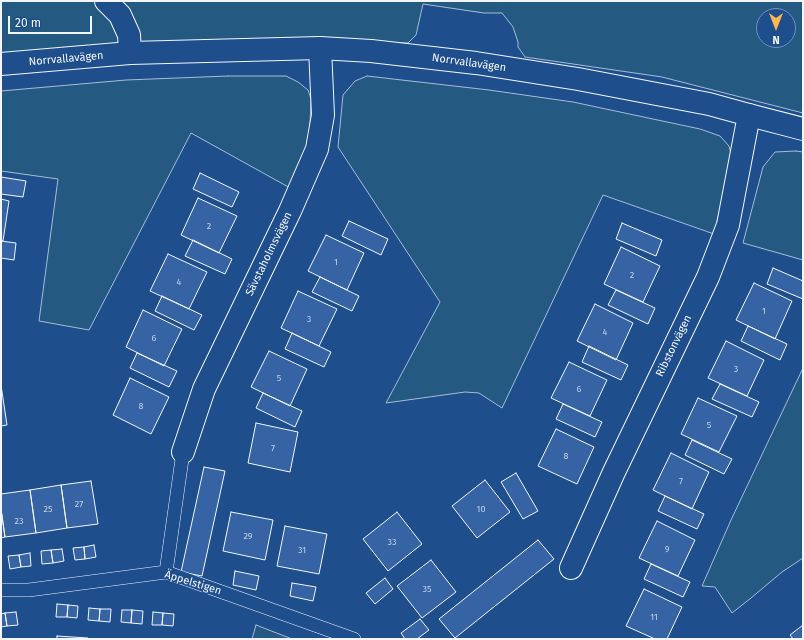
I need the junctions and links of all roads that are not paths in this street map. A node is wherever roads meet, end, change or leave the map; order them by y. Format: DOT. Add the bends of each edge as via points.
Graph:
graph roads {
  1 [pos="106,1"];
  2 [pos="320,48"];
  3 [pos="130,54"];
  4 [pos="1,64"];
  5 [pos="749,115"];
  6 [pos="803,129"];
  7 [pos="182,452"];
  8 [pos="571,568"];
  9 [pos="166,572"];
  10 [pos="1,590"];
  11 [pos="354,639"];
  1 -- 3 [label="street" via="120,15 129,35"];
  2 -- 3 [label="street, Norrvallavägen"];
  2 -- 5 [label="street, Norrvallavägen" via="371,51 578,79 709,104"];
  2 -- 7 [label="street, Sävstaholmsvägen" via="323,115 317,149 287,218 204,389"];
  3 -- 4 [label="street, Norrvallavägen"];
  5 -- 6 [label="street, Norrvallavägen"];
  5 -- 8 [label="street, Ribstonvägen" via="728,225 708,277"];
  7 -- 9 [label="lane"];
  9 -- 10 [label="lane, Äppelstigen" via="28,590"];
  9 -- 11 [label="lane, Äppelstigen"];
}
